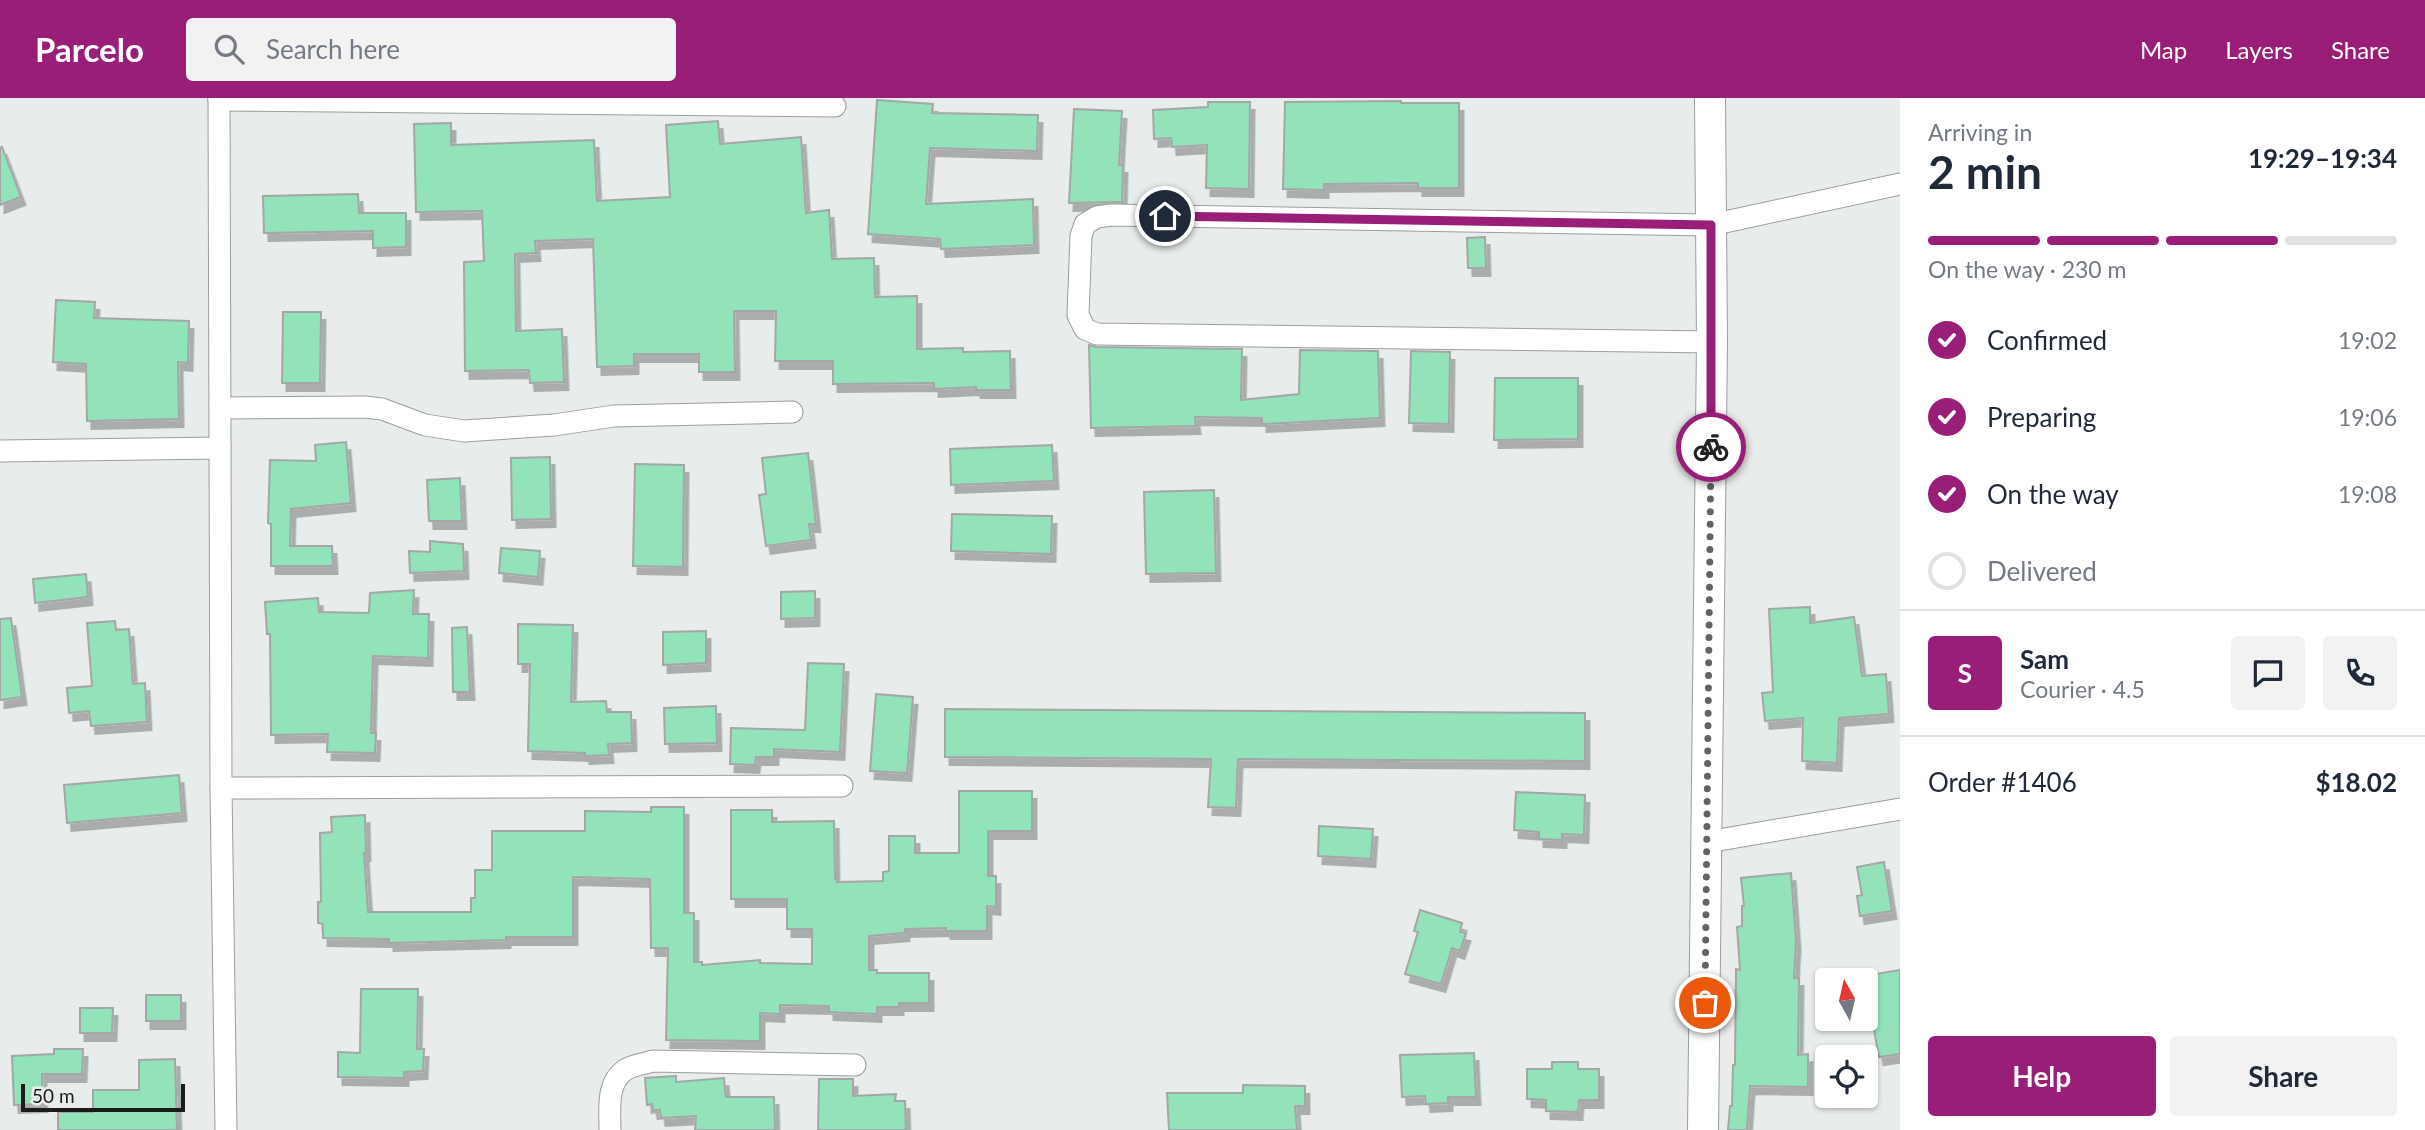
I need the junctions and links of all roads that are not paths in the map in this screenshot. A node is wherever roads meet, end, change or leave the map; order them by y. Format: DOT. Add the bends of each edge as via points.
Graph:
graph roads {
  1 [pos="1710,98"];
  2 [pos="219,99"];
  3 [pos="835,106"];
  4 [pos="1900,184"];
  5 [pos="1711,225"];
  6 [pos="1712,342"];
  7 [pos="220,408"];
  8 [pos="792,412"];
  9 [pos="220,448"];
  10 [pos="0,451"];
  11 [pos="842,786"];
  12 [pos="221,788"];
  13 [pos="1900,810"];
  14 [pos="1707,842"];
  15 [pos="855,1065"];
  16 [pos="226,1130"];
  17 [pos="610,1130"];
  18 [pos="1703,1130"];
  1 -- 5 [label="street"];
  2 -- 3 [label="street"];
  2 -- 7 [label="street"];
  4 -- 5 [label="street"];
  5 -- 6 [label="street"];
  5 -- 6 [label="street" via="1111,215 1085,224 1081,236 1078,315 1085,329 1097,334"];
  6 -- 14 [label="street"];
  7 -- 8 [label="street" via="365,407 464,431 554,425 614,415"];
  7 -- 9 [label="street"];
  9 -- 10 [label="street"];
  9 -- 12 [label="street"];
  11 -- 12 [label="street"];
  12 -- 16 [label="street"];
  13 -- 14 [label="street"];
  14 -- 18 [label="street"];
  15 -- 17 [label="street" via="653,1061 626,1068 615,1080 610,1098"];
}
